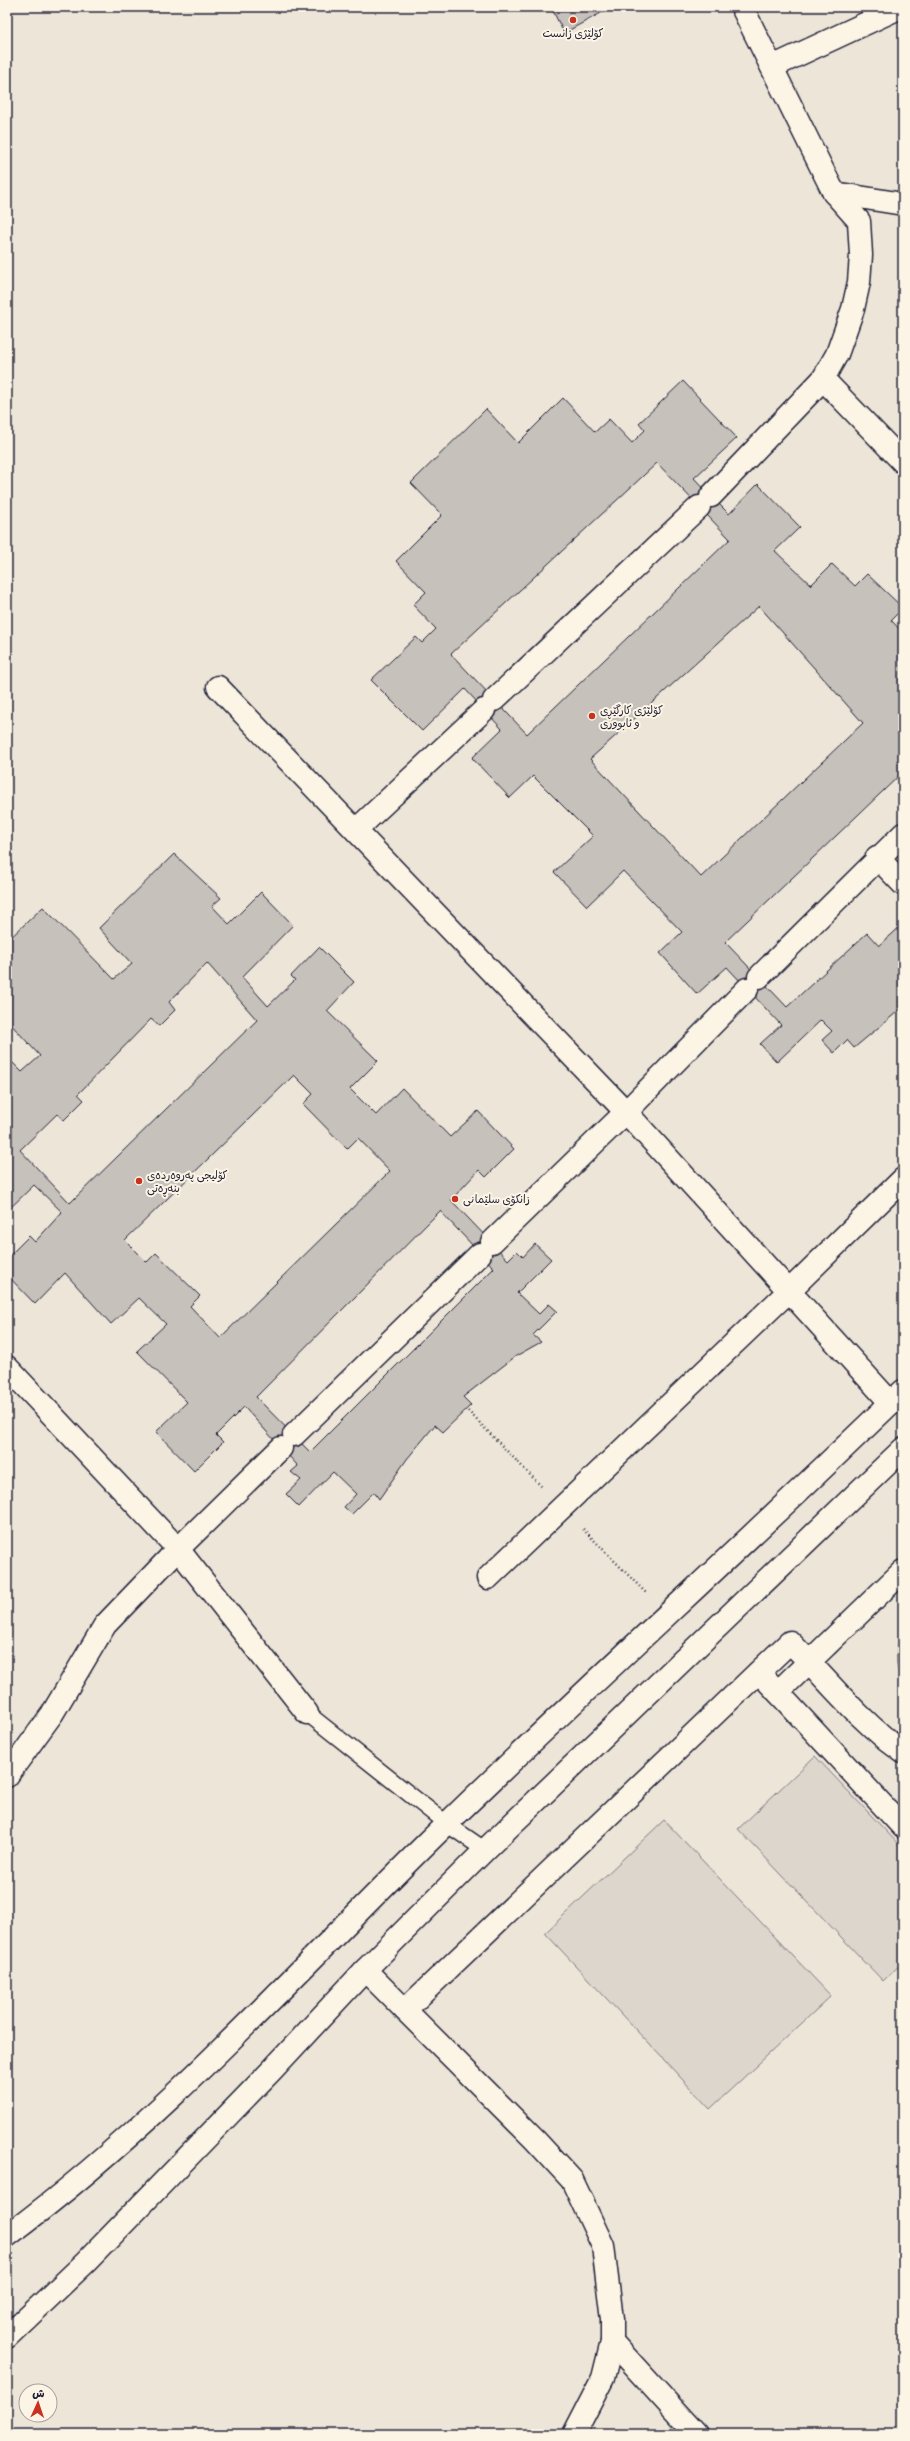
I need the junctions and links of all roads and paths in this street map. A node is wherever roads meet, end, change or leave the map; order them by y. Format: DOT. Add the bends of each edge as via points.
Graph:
graph roads {
  1 [pos="742,7"];
  2 [pos="901,7"];
  3 [pos="772,66"];
  4 [pos="834,193"];
  5 [pos="903,204"];
  6 [pos="823,379"];
  7 [pos="903,462"];
  8 [pos="218,687"];
  9 [pos="356,830"];
  10 [pos="903,834"];
  11 [pos="877,857"];
  12 [pos="903,884"];
  13 [pos="626,1112"];
  14 [pos="903,1180"];
  15 [pos="789,1292"];
  16 [pos="7,1367"];
  17 [pos="897,1397"];
  18 [pos="903,1449"];
  19 [pos="178,1549"];
  20 [pos="903,1571"];
  21 [pos="488,1578"];
  22 [pos="810,1661"];
  23 [pos="759,1672"];
  24 [pos="778,1692"];
  25 [pos="307,1713"];
  26 [pos="903,1752"];
  27 [pos="7,1776"];
  28 [pos="447,1824"];
  29 [pos="903,1827"];
  30 [pos="485,1850"];
  31 [pos="365,1970"];
  32 [pos="405,2010"];
  33 [pos="7,2236"];
  34 [pos="7,2337"];
  35 [pos="612,2342"];
  36 [pos="574,2434"];
  37 [pos="696,2434"];
  1 -- 3 [label="street"];
  2 -- 3 [label="street"];
  3 -- 4 [label="street"];
  4 -- 5 [label="street"];
  4 -- 6 [label="street" via="859,221 861,255 853,309 837,354"];
  6 -- 7 [label="street"];
  6 -- 9 [label="street" via="705,501"];
  8 -- 9 [label="street"];
  9 -- 13 [label="street"];
  10 -- 11 [label="street"];
  11 -- 12 [label="street"];
  11 -- 13 [label="street"];
  13 -- 15 [label="street"];
  13 -- 19 [label="street"];
  14 -- 15 [label="street"];
  15 -- 17 [label="street"];
  15 -- 21 [label="street"];
  16 -- 19 [label="street"];
  17 -- 28 [label="street"];
  18 -- 30 [label="street"];
  19 -- 25 [label="street"];
  19 -- 27 [label="street" via="105,1625 52,1714"];
  20 -- 22 [label="street"];
  22 -- 23 [label="street" via="790,1642"];
  22 -- 24 [label="street"];
  22 -- 26 [label="street" via="866,1722"];
  23 -- 24 [label="street"];
  23 -- 32 [label="street"];
  24 -- 29 [label="street"];
  25 -- 28 [label="lane"];
  28 -- 30 [label="lane"];
  28 -- 33 [label="street" via="162,2106 90,2171"];
  30 -- 31 [label="street"];
  31 -- 32 [label="street"];
  31 -- 34 [label="street" via="271,2072 86,2262"];
  32 -- 35 [label="street" via="536,2140 572,2180 603,2246 612,2319"];
  35 -- 36 [label="street" via="603,2378"];
  35 -- 37 [label="street"];
}
